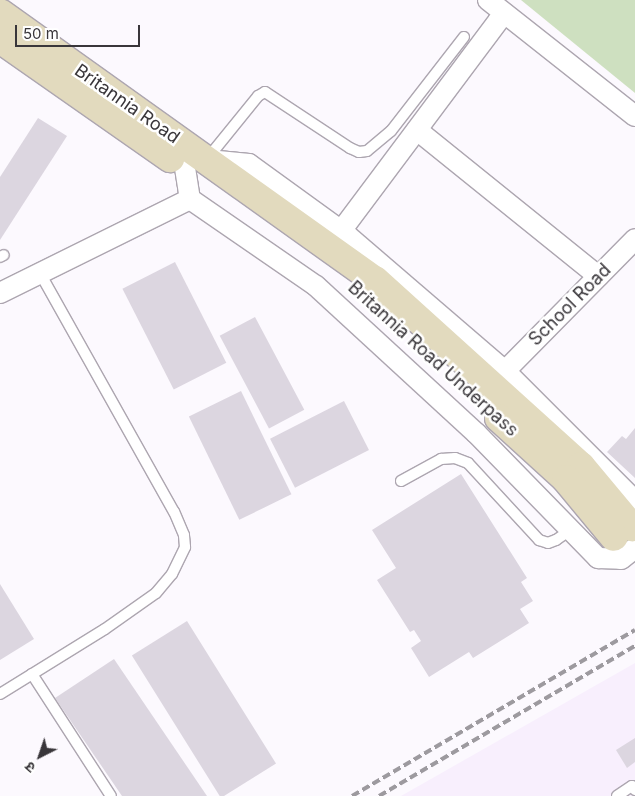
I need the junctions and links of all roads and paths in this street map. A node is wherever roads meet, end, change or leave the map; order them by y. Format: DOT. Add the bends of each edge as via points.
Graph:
graph roads {
  1 [pos="488,0"];
  2 [pos="0,13"];
  3 [pos="504,13"];
  4 [pos="464,37"];
  5 [pos="0,39"];
  6 [pos="635,116"];
  7 [pos="417,130"];
  8 [pos="195,164"];
  9 [pos="190,199"];
  10 [pos="341,231"];
  11 [pos="635,239"];
  12 [pos="40,273"];
  13 [pos="598,276"];
  14 [pos="0,293"];
  15 [pos="505,371"];
  16 [pos="402,481"];
  17 [pos="629,528"];
  18 [pos="573,529"];
  19 [pos="32,674"];
  20 [pos="0,694"];
  21 [pos="635,790"];
  22 [pos="111,796"];
  23 [pos="617,796"];
  1 -- 3 [label="street"];
  2 -- 8 [label="main road, Britannia Road"];
  3 -- 6 [label="street"];
  3 -- 7 [label="street"];
  4 -- 8 [label="lane" via="391,131 367,151 350,148 265,92"];
  5 -- 8 [label="main road, Britannia Road"];
  7 -- 10 [label="street"];
  7 -- 13 [label="street"];
  8 -- 9 [label="street"];
  8 -- 10 [label="street" via="249,164"];
  8 -- 17 [label="main road, Britannia Road Underpass" via="375,280 581,466"];
  9 -- 12 [label="street"];
  9 -- 18 [label="street" via="316,286 476,433"];
  10 -- 15 [label="street"];
  11 -- 13 [label="street, School Road"];
  12 -- 14 [label="street"];
  12 -- 19 [label="lane" via="174,512 184,535 185,547 172,574 156,593"];
  13 -- 15 [label="street, School Road"];
  15 -- 17 [label="street"];
  16 -- 18 [label="lane" via="441,458 455,458 468,463 539,540 548,543"];
  17 -- 18 [label="street" via="621,559 598,558"];
  19 -- 20 [label="lane"];
  19 -- 22 [label="lane"];
  21 -- 23 [label="lane" via="632,786"];
}
